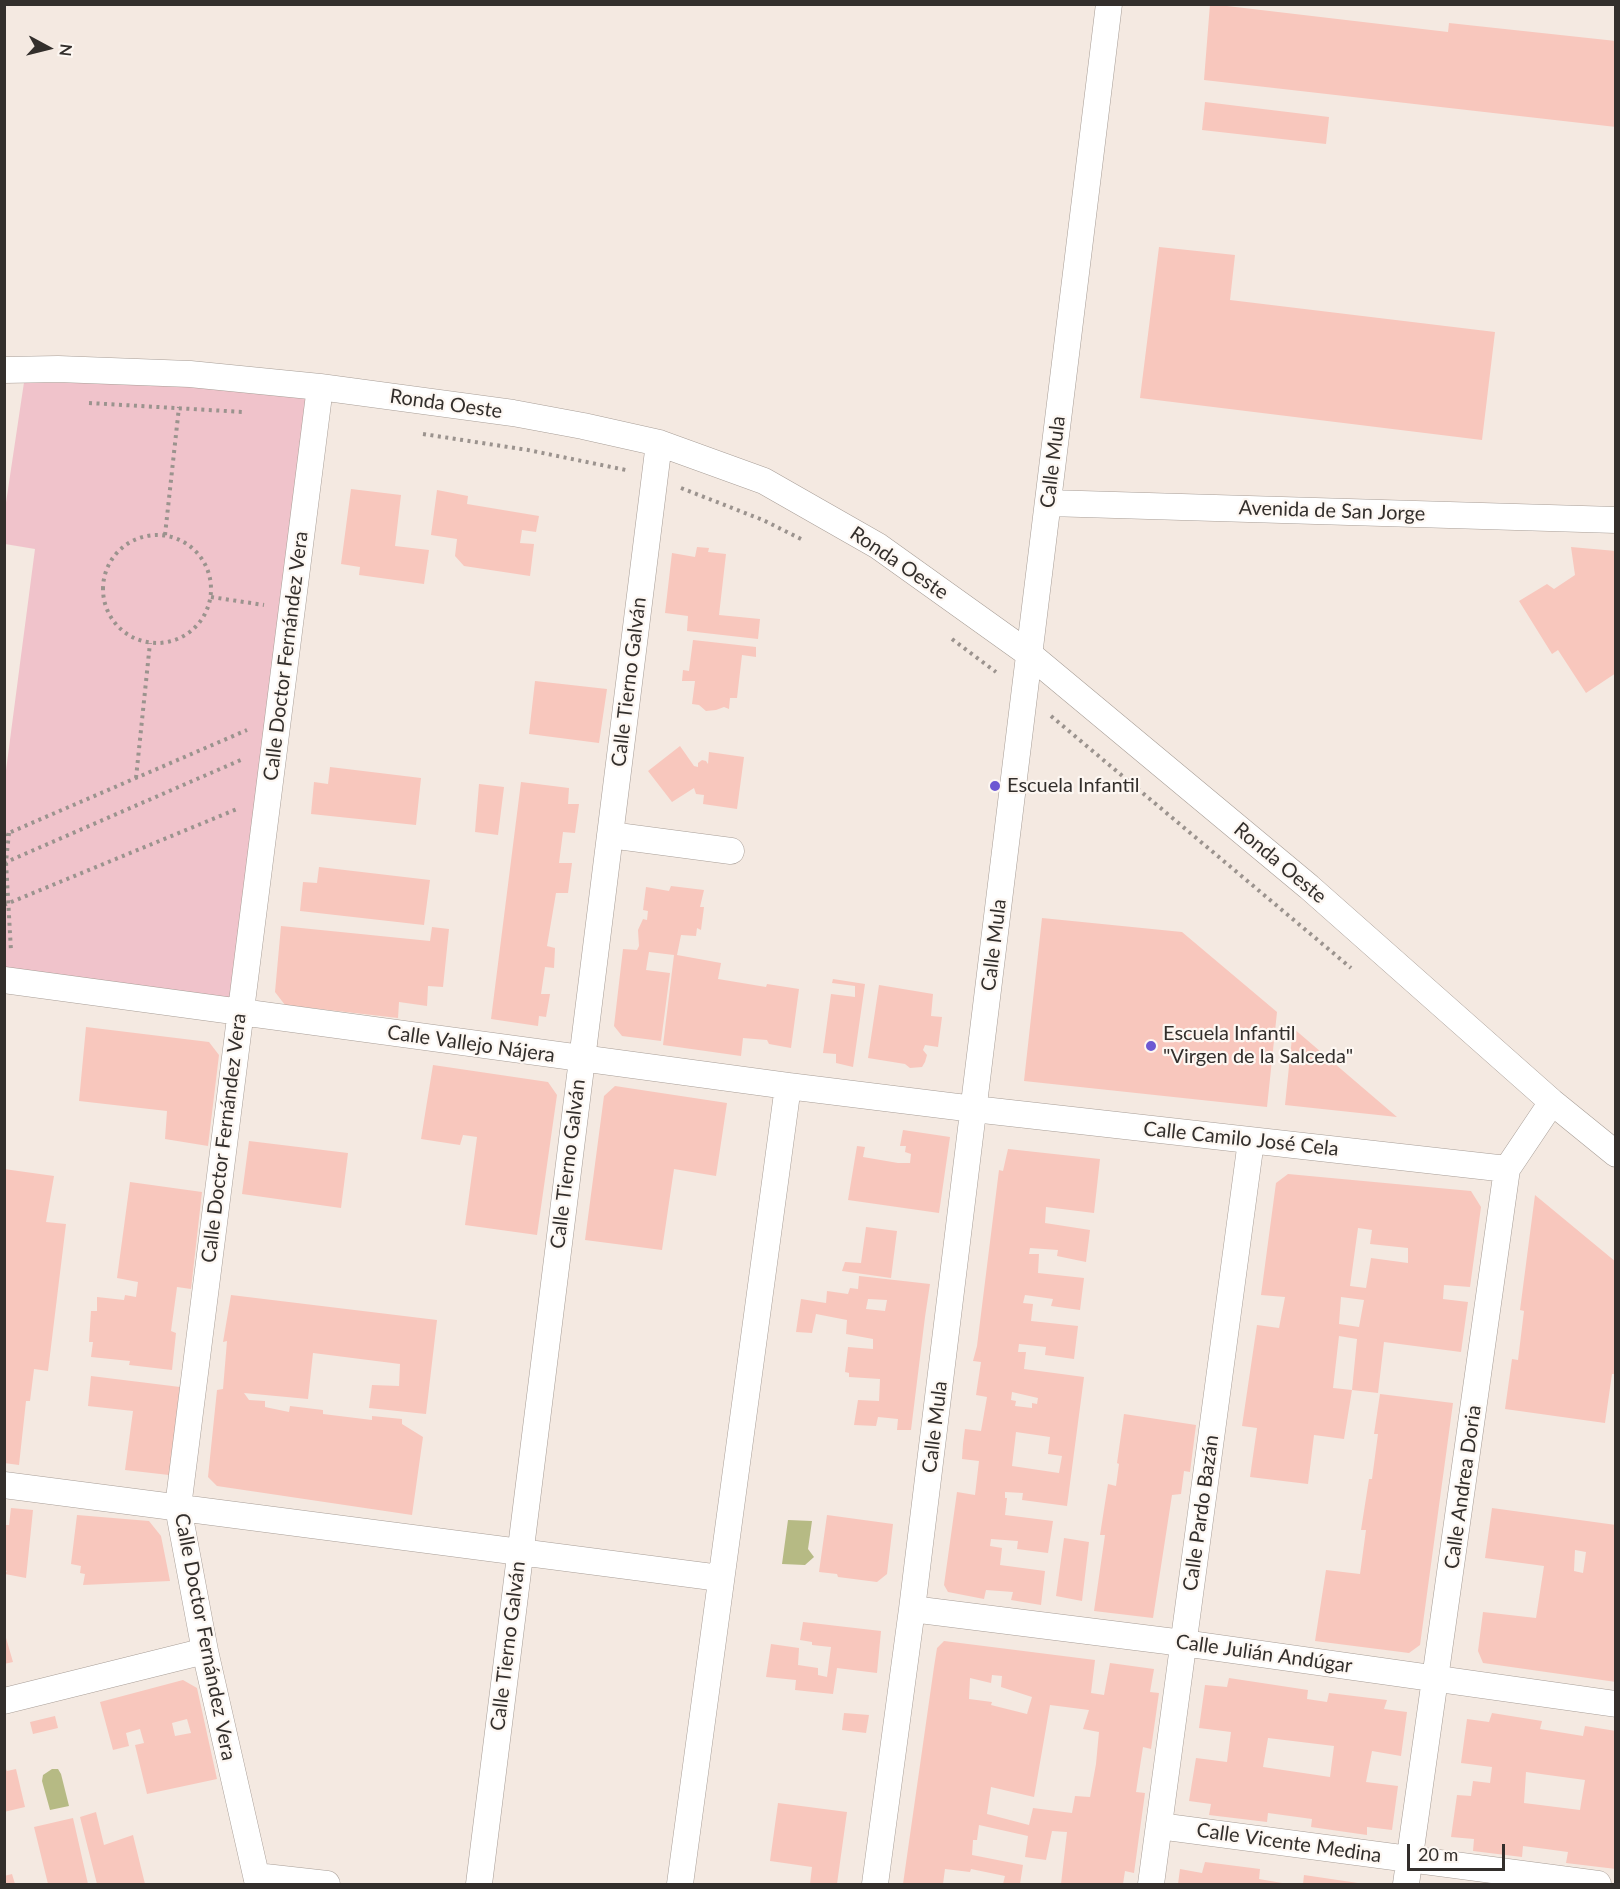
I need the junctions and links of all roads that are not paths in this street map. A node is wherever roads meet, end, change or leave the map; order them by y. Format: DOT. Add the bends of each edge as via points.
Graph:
graph roads {
  1 [pos="1109,4"];
  2 [pos="4,370"];
  3 [pos="320,387"];
  4 [pos="659,443"];
  5 [pos="1048,503"];
  6 [pos="1616,520"];
  7 [pos="1029,654"];
  8 [pos="610,835"];
  9 [pos="731,851"];
  10 [pos="8,981"];
  11 [pos="240,1013"];
  12 [pos="581,1059"];
  13 [pos="788,1086"];
  14 [pos="1552,1102"];
  15 [pos="974,1109"];
  16 [pos="1251,1141"];
  17 [pos="1616,1154"];
  18 [pos="1507,1169"];
  19 [pos="4,1485"];
  20 [pos="178,1506"];
  21 [pos="520,1553"];
  22 [pos="720,1578"];
  23 [pos="912,1609"];
  24 [pos="1183,1643"];
  25 [pos="205,1652"];
  26 [pos="1436,1678"];
  27 [pos="4,1701"];
  28 [pos="1616,1704"];
  29 [pos="1159,1826"];
  30 [pos="1410,1859"];
  31 [pos="257,1880"];
  32 [pos="327,1884"];
  33 [pos="479,1884"];
  34 [pos="680,1884"];
  35 [pos="875,1884"];
  36 [pos="1151,1884"];
  37 [pos="1406,1884"];
  38 [pos="1598,1884"];
  1 -- 5 [label="street, Calle Mula"];
  2 -- 3 [label="street, Ronda Oeste" via="183,374"];
  3 -- 4 [label="street, Ronda Oeste" via="513,413"];
  3 -- 11 [label="street, Calle Doctor Fernández Vera"];
  4 -- 7 [label="street, Ronda Oeste" via="764,481 878,546"];
  4 -- 8 [label="street, Calle Tierno Galván"];
  5 -- 6 [label="street, Avenida de San Jorge"];
  5 -- 7 [label="street, Calle Mula"];
  7 -- 14 [label="street, Ronda Oeste" via="1309,887"];
  7 -- 15 [label="street, Calle Mula"];
  8 -- 9 [label="street"];
  8 -- 12 [label="street, Calle Tierno Galván"];
  10 -- 11 [label="street, Calle Vallejo Nájera"];
  11 -- 12 [label="street, Calle Vallejo Nájera"];
  11 -- 20 [label="street, Calle Doctor Fernández Vera"];
  12 -- 13 [label="street, Calle Vallejo Nájera"];
  12 -- 21 [label="street, Calle Tierno Galván"];
  13 -- 15 [label="street, Calle Vallejo Nájera"];
  13 -- 22 [label="street"];
  14 -- 17 [label="street, Ronda Oeste"];
  14 -- 18 [label="street, Calle Andrea Doria"];
  15 -- 16 [label="street, Calle Camilo José Cela"];
  15 -- 23 [label="street, Calle Mula"];
  16 -- 18 [label="street, Calle Camilo José Cela"];
  16 -- 24 [label="street, Calle Pardo Bazán"];
  18 -- 26 [label="street, Calle Andrea Doria"];
  19 -- 20 [label="street"];
  20 -- 21 [label="street"];
  20 -- 25 [label="street, Calle Doctor Fernández Vera"];
  21 -- 22 [label="street"];
  21 -- 33 [label="street, Calle Tierno Galván"];
  22 -- 34 [label="street"];
  23 -- 24 [label="street, Calle Julián Andúgar"];
  23 -- 35 [label="street, Calle Mula"];
  24 -- 26 [label="street, Calle Julián Andúgar"];
  24 -- 29 [label="street, Calle Pardo Bazán"];
  25 -- 27 [label="street"];
  25 -- 31 [label="street, Calle Doctor Fernández Vera"];
  26 -- 28 [label="street, Calle Julián Andúgar"];
  26 -- 30 [label="street, Calle Andrea Doria"];
  29 -- 30 [label="street, Calle Vicente Medina"];
  29 -- 36 [label="street, Calle Pardo Bazán"];
  30 -- 37 [label="street, Calle Andrea Doria"];
  30 -- 38 [label="street, Calle Vicente Medina"];
  31 -- 32 [label="street"];
}
